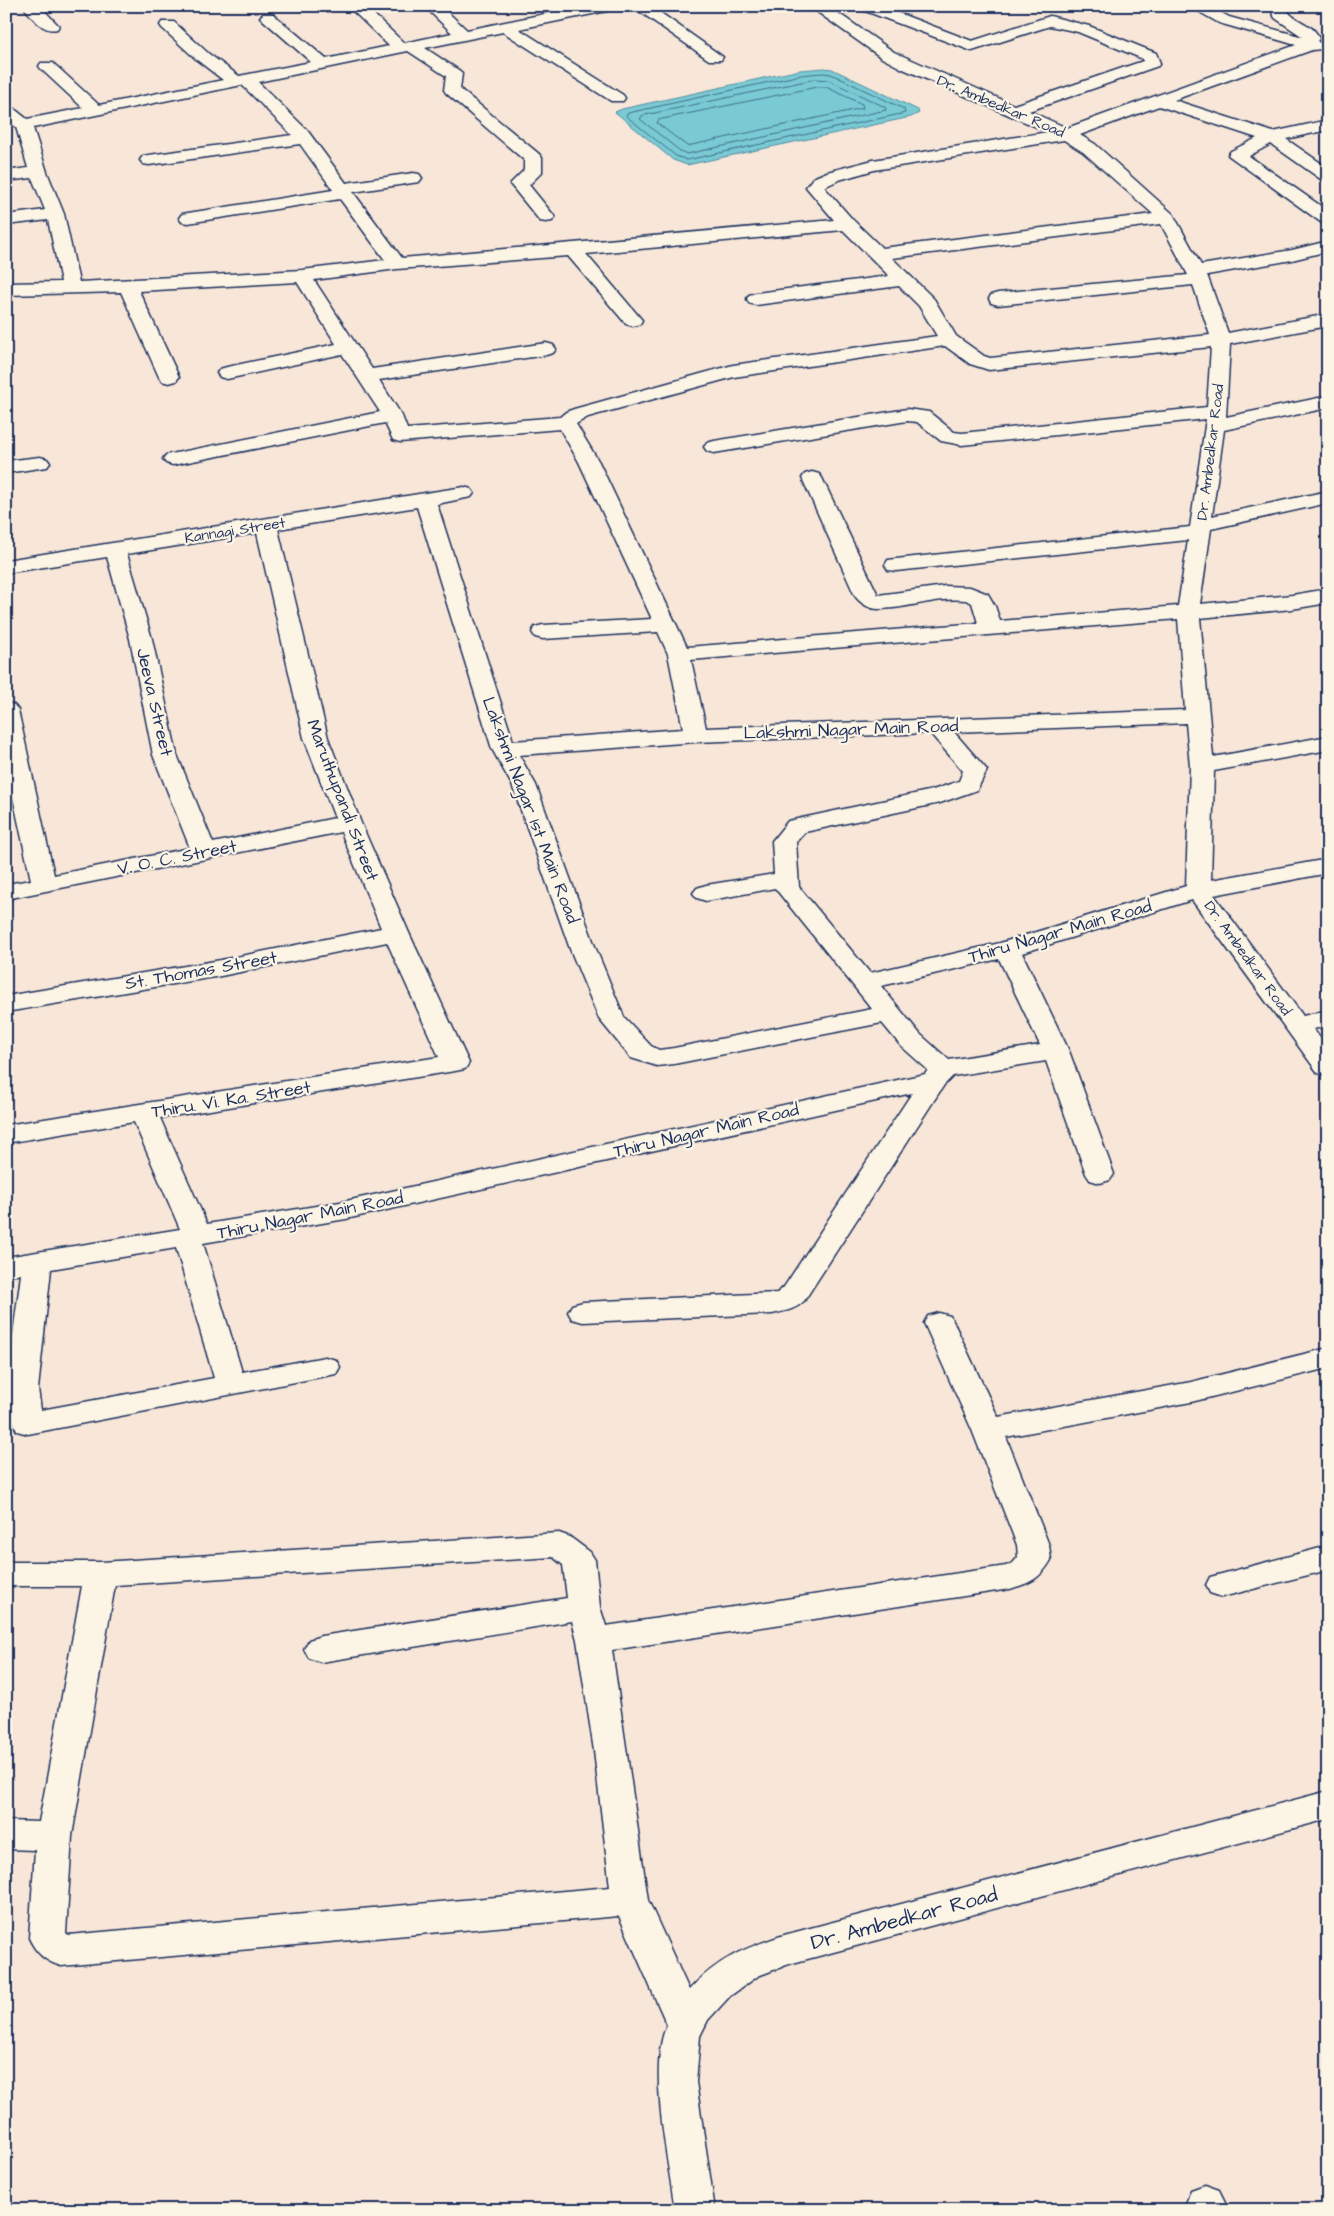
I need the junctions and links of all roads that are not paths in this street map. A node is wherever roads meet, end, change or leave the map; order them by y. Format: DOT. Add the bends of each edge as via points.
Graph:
graph roads {
  1 [pos="31,6"];
  2 [pos="432,6"];
  3 [pos="530,6"];
  4 [pos="608,6"];
  5 [pos="640,6"];
  6 [pos="864,6"];
  7 [pos="1197,6"];
  8 [pos="1277,6"];
  9 [pos="359,9"];
  10 [pos="823,10"];
  11 [pos="268,17"];
  12 [pos="545,19"];
  13 [pos="168,25"];
  14 [pos="51,26"];
  15 [pos="506,27"];
  16 [pos="464,35"];
  17 [pos="1311,45"];
  18 [pos="406,47"];
  19 [pos="1328,49"];
  20 [pos="715,56"];
  21 [pos="323,64"];
  22 [pos="47,66"];
  23 [pos="241,81"];
  24 [pos="617,98"];
  25 [pos="1159,101"];
  26 [pos="95,110"];
  27 [pos="6,111"];
  28 [pos="1014,111"];
  29 [pos="24,125"];
  30 [pos="1328,125"];
  31 [pos="1067,134"];
  32 [pos="1272,137"];
  33 [pos="304,138"];
  34 [pos="149,160"];
  35 [pos="38,172"];
  36 [pos="6,176"];
  37 [pos="1328,176"];
  38 [pos="413,178"];
  39 [pos="343,191"];
  40 [pos="55,214"];
  41 [pos="546,217"];
  42 [pos="188,218"];
  43 [pos="1167,218"];
  44 [pos="1328,219"];
  45 [pos="6,220"];
  46 [pos="847,224"];
  47 [pos="1328,246"];
  48 [pos="572,249"];
  49 [pos="878,254"];
  50 [pos="397,264"];
  51 [pos="1198,275"];
  52 [pos="302,276"];
  53 [pos="903,280"];
  54 [pos="71,286"];
  55 [pos="128,286"];
  56 [pos="6,289"];
  57 [pos="756,299"];
  58 [pos="998,299"];
  59 [pos="633,320"];
  60 [pos="1328,320"];
  61 [pos="950,340"];
  62 [pos="1221,340"];
  63 [pos="348,347"];
  64 [pos="546,349"];
  65 [pos="227,373"];
  66 [pos="366,376"];
  67 [pos="169,377"];
  68 [pos="1328,402"];
  69 [pos="392,416"];
  70 [pos="1216,419"];
  71 [pos="566,423"];
  72 [pos="714,446"];
  73 [pos="173,460"];
  74 [pos="40,463"];
  75 [pos="6,468"];
  76 [pos="812,478"];
  77 [pos="464,492"];
  78 [pos="1328,497"];
  79 [pos="425,499"];
  80 [pos="266,524"];
  81 [pos="1200,528"];
  82 [pos="115,549"];
  83 [pos="896,565"];
  84 [pos="6,566"];
  85 [pos="1328,596"];
  86 [pos="1188,612"];
  87 [pos="665,625"];
  88 [pos="991,628"];
  89 [pos="543,632"];
  90 [pos="679,654"];
  91 [pos="6,710"];
  92 [pos="1198,716"];
  93 [pos="936,726"];
  94 [pos="696,735"];
  95 [pos="1328,743"];
  96 [pos="504,749"];
  97 [pos="1202,766"];
  98 [pos="349,823"];
  99 [pos="204,852"];
  100 [pos="1328,866"];
  101 [pos="786,879"];
  102 [pos="44,884"];
  103 [pos="1198,890"];
  104 [pos="6,892"];
  105 [pos="706,892"];
  106 [pos="396,933"];
  107 [pos="1007,949"];
  108 [pos="864,982"];
  109 [pos="6,1004"];
  110 [pos="889,1014"];
  111 [pos="1328,1018"];
  112 [pos="1297,1025"];
  113 [pos="1056,1050"];
  114 [pos="455,1063"];
  115 [pos="1328,1067"];
  116 [pos="940,1074"];
  117 [pos="144,1113"];
  118 [pos="6,1134"];
  119 [pos="1100,1174"];
  120 [pos="192,1236"];
  121 [pos="37,1262"];
  122 [pos="6,1267"];
  123 [pos="583,1312"];
  124 [pos="939,1323"];
  125 [pos="1328,1358"];
  126 [pos="325,1367"];
  127 [pos="231,1385"];
  128 [pos="988,1430"];
  129 [pos="1328,1558"];
  130 [pos="6,1574"];
  131 [pos="100,1574"];
  132 [pos="1222,1586"];
  133 [pos="584,1607"];
  134 [pos="594,1640"];
  135 [pos="321,1649"];
  136 [pos="1328,1804"];
  137 [pos="6,1836"];
  138 [pos="54,1836"];
  139 [pos="630,1900"];
  140 [pos="686,2026"];
  141 [pos="695,2210"];
  1 -- 14 [label="street"];
  2 -- 16 [label="street"];
  3 -- 12 [label="street"];
  4 -- 12 [label="street"];
  5 -- 20 [label="street"];
  6 -- 10 [label="street"];
  6 -- 28 [label="street" via="972,46 1050,21 1083,29 1150,56 1152,63"];
  7 -- 17 [label="street" via="1224,20"];
  8 -- 17 [label="street" via="1280,15 1310,34"];
  9 -- 18 [label="street"];
  10 -- 28 [label="street, Dr. Ambedkar Road" via="888,55"];
  11 -- 21 [label="street"];
  12 -- 15 [label="street"];
  13 -- 23 [label="street" via="203,57"];
  15 -- 16 [label="street"];
  15 -- 24 [label="street"];
  16 -- 18 [label="street"];
  17 -- 19 [label="street"];
  17 -- 25 [label="street"];
  18 -- 21 [label="street"];
  18 -- 41 [label="street" via="454,74 452,90 533,158 534,172 519,184"];
  21 -- 23 [label="street"];
  22 -- 26 [label="street"];
  23 -- 26 [label="street"];
  23 -- 33 [label="street"];
  25 -- 31 [label="street"];
  25 -- 32 [label="street"];
  26 -- 29 [label="street"];
  27 -- 29 [label="street"];
  28 -- 31 [label="street, Dr. Ambedkar Road"];
  29 -- 35 [label="street"];
  30 -- 32 [label="street"];
  31 -- 43 [label="street, Dr. Ambedkar Road" via="1089,148"];
  31 -- 46 [label="street" via="873,165 819,182 816,187"];
  32 -- 37 [label="street"];
  32 -- 44 [label="street" via="1237,155"];
  33 -- 34 [label="street"];
  33 -- 39 [label="street"];
  35 -- 36 [label="street"];
  35 -- 40 [label="street"];
  38 -- 39 [label="street"];
  39 -- 42 [label="street"];
  39 -- 50 [label="street"];
  40 -- 45 [label="street"];
  40 -- 54 [label="street"];
  43 -- 49 [label="street"];
  43 -- 51 [label="street, Dr. Ambedkar Road"];
  46 -- 48 [label="street"];
  46 -- 49 [label="street"];
  47 -- 51 [label="street"];
  48 -- 50 [label="street"];
  48 -- 59 [label="street"];
  49 -- 53 [label="street"];
  50 -- 52 [label="street"];
  51 -- 58 [label="street"];
  51 -- 62 [label="street, Dr. Ambedkar Road"];
  52 -- 55 [label="street"];
  52 -- 63 [label="street"];
  53 -- 57 [label="street"];
  53 -- 61 [label="street" via="927,303"];
  54 -- 55 [label="street"];
  54 -- 56 [label="street"];
  55 -- 67 [label="street"];
  60 -- 62 [label="street"];
  61 -- 62 [label="street" via="988,364"];
  61 -- 71 [label="street" via="733,371 581,413"];
  62 -- 70 [label="street, Dr. Ambedkar Road"];
  63 -- 65 [label="street"];
  63 -- 66 [label="street"];
  64 -- 66 [label="street"];
  66 -- 69 [label="street"];
  68 -- 70 [label="street"];
  69 -- 71 [label="street" via="400,436"];
  69 -- 73 [label="street"];
  70 -- 72 [label="street" via="962,439 948,437 922,416 907,415"];
  70 -- 81 [label="street, Dr. Ambedkar Road"];
  71 -- 87 [label="street" via="589,462"];
  74 -- 75 [label="street"];
  76 -- 88 [label="street" via="870,600 880,602 969,592 982,603"];
  77 -- 79 [label="street, Kannagi Street"];
  78 -- 81 [label="street"];
  79 -- 80 [label="street, Kannagi Street"];
  79 -- 96 [label="street, Lakshmi Nagar 1st Main Road"];
  80 -- 82 [label="street, Kannagi Street"];
  80 -- 98 [label="street, Maruthupandi Street" via="316,738"];
  81 -- 83 [label="street"];
  81 -- 86 [label="street, Dr. Ambedkar Road"];
  82 -- 84 [label="street, Kannagi Street"];
  82 -- 99 [label="street, Jeeva Street" via="141,639 164,754"];
  85 -- 86 [label="street"];
  86 -- 88 [label="street"];
  86 -- 92 [label="street, Dr. Ambedkar Road"];
  87 -- 89 [label="street"];
  87 -- 90 [label="street"];
  88 -- 90 [label="street"];
  90 -- 94 [label="street"];
  91 -- 102 [label="street"];
  92 -- 93 [label="street, Lakshmi Nagar Main Road"];
  92 -- 97 [label="street, Dr. Ambedkar Road"];
  93 -- 94 [label="street, Lakshmi Nagar Main Road"];
  93 -- 101 [label="street" via="975,770 969,785 940,796 798,826 784,841"];
  94 -- 96 [label="street, Lakshmi Nagar Main Road"];
  95 -- 97 [label="street"];
  96 -- 110 [label="street, Lakshmi Nagar 1st Main Road" via="524,785 612,1020 641,1052 657,1058 674,1056"];
  97 -- 103 [label="street, Dr. Ambedkar Road"];
  98 -- 99 [label="street, V. O. C. Street"];
  98 -- 106 [label="street, Maruthupandi Street"];
  99 -- 102 [label="street, V. O. C. Street"];
  100 -- 103 [label="street, Thiru Nagar Main Road"];
  101 -- 105 [label="street"];
  101 -- 108 [label="street" via="787,888"];
  102 -- 104 [label="street, V. O. C. Street"];
  103 -- 107 [label="street, Thiru Nagar Main Road"];
  103 -- 112 [label="street, Dr. Ambedkar Road"];
  106 -- 109 [label="street, St. Thomas Street" via="221,968"];
  106 -- 114 [label="street, Maruthupandi Street"];
  107 -- 108 [label="street, Thiru Nagar Main Road"];
  107 -- 113 [label="street"];
  108 -- 110 [label="street"];
  110 -- 116 [label="street"];
  111 -- 112 [label="street"];
  112 -- 115 [label="street, Dr. Ambedkar Road"];
  113 -- 116 [label="street, Thiru Nagar Main Road"];
  113 -- 119 [label="street"];
  114 -- 117 [label="street, Thiru. Vi. Ka. Street"];
  116 -- 120 [label="street, Thiru Nagar Main Road" via="346,1210"];
  116 -- 123 [label="street" via="794,1294 786,1301"];
  117 -- 118 [label="street, Thiru. Vi. Ka. Street"];
  117 -- 120 [label="street"];
  120 -- 121 [label="street, Thiru Nagar Main Road"];
  120 -- 127 [label="street"];
  121 -- 122 [label="street, Thiru Nagar Main Road"];
  121 -- 127 [label="street" via="23,1389 28,1423"];
  124 -- 128 [label="street"];
  125 -- 128 [label="street" via="1190,1392"];
  126 -- 127 [label="street"];
  128 -- 134 [label="street" via="1033,1545 1035,1560 1025,1571 1010,1577"];
  129 -- 132 [label="street"];
  130 -- 131 [label="street"];
  131 -- 133 [label="street" via="559,1545 579,1560"];
  131 -- 138 [label="street"];
  133 -- 134 [label="street"];
  133 -- 135 [label="street"];
  134 -- 139 [label="street"];
  136 -- 140 [label="street, Dr. Ambedkar Road" via="784,1950 745,1965 717,1985 695,2009"];
  137 -- 138 [label="street"];
  138 -- 139 [label="street" via="47,1938 61,1951"];
  139 -- 140 [label="street"];
  140 -- 141 [label="street, Dr. Ambedkar Road" via="681,2035 677,2082"];
}
